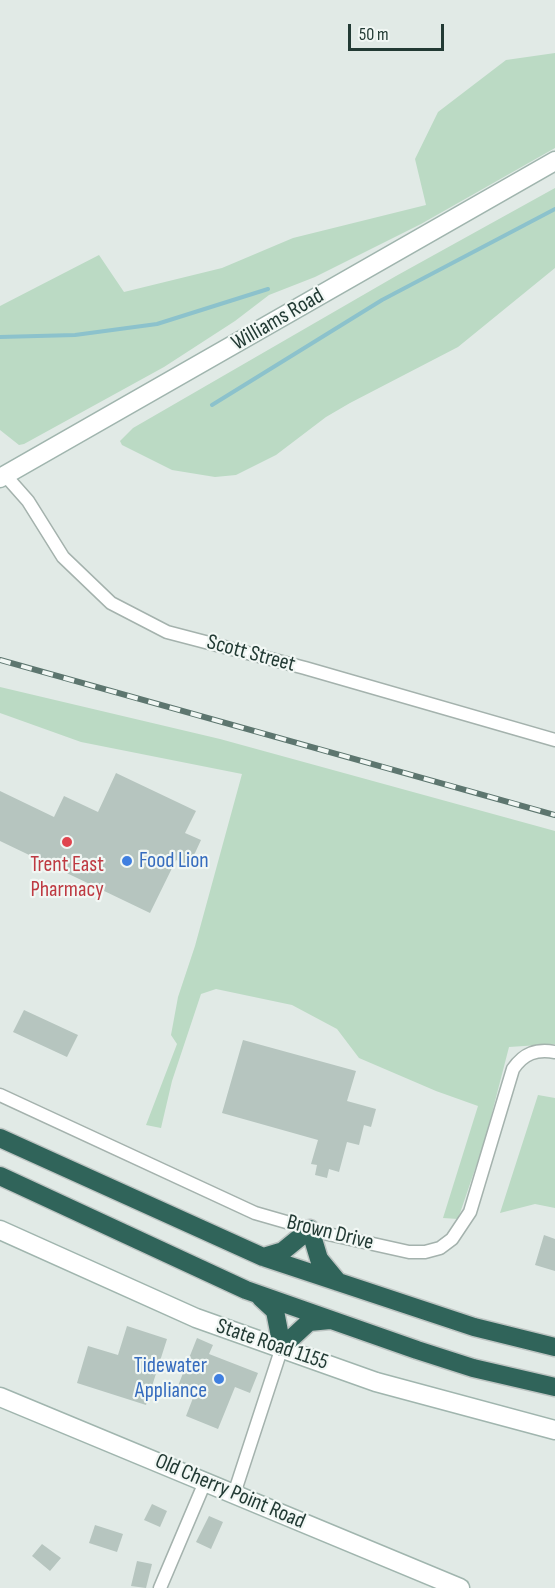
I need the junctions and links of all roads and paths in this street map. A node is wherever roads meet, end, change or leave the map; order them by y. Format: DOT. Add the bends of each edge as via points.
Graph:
graph roads {
  1 [pos="555,161"];
  2 [pos="2,474"];
  3 [pos="555,740"];
  4 [pos="555,1052"];
  5 [pos="0,1095"];
  6 [pos="0,1138"];
  7 [pos="0,1176"];
  8 [pos="310,1229"];
  9 [pos="0,1230"];
  10 [pos="263,1257"];
  11 [pos="339,1283"];
  12 [pos="246,1290"];
  13 [pos="332,1320"];
  14 [pos="282,1347"];
  15 [pos="555,1347"];
  16 [pos="555,1387"];
  17 [pos="0,1397"];
  18 [pos="555,1430"];
  19 [pos="204,1482"];
  20 [pos="234,1494"];
  21 [pos="160,1588"];
  22 [pos="460,1588"];
  1 -- 2 [label="street, Williams Road"];
  2 -- 3 [label="street, Scott Street" via="28,501 63,557 111,603 167,632"];
  4 -- 8 [label="street, Brown Drive" via="527,1054 513,1069 470,1212 452,1239 440,1248 409,1252"];
  5 -- 8 [label="street, Brown Drive" via="255,1213"];
  6 -- 10 [label="highway"];
  7 -- 12 [label="highway"];
  8 -- 10 [label="highway" via="284,1251"];
  8 -- 11 [label="highway" via="319,1259"];
  9 -- 14 [label="street, State Road 1155" via="196,1318"];
  10 -- 11 [label="highway"];
  11 -- 15 [label="highway" via="474,1327"];
  12 -- 13 [label="highway"];
  12 -- 14 [label="highway" via="275,1311"];
  13 -- 14 [label="highway" via="309,1322"];
  13 -- 16 [label="highway" via="451,1361"];
  14 -- 18 [label="street, State Road 1155" via="376,1382"];
  14 -- 20 [label="street"];
  17 -- 19 [label="street, Old Cherry Point Road"];
  19 -- 20 [label="street, Old Cherry Point Road"];
  19 -- 21 [label="street"];
  20 -- 22 [label="street, Old Cherry Point Road"];
}
